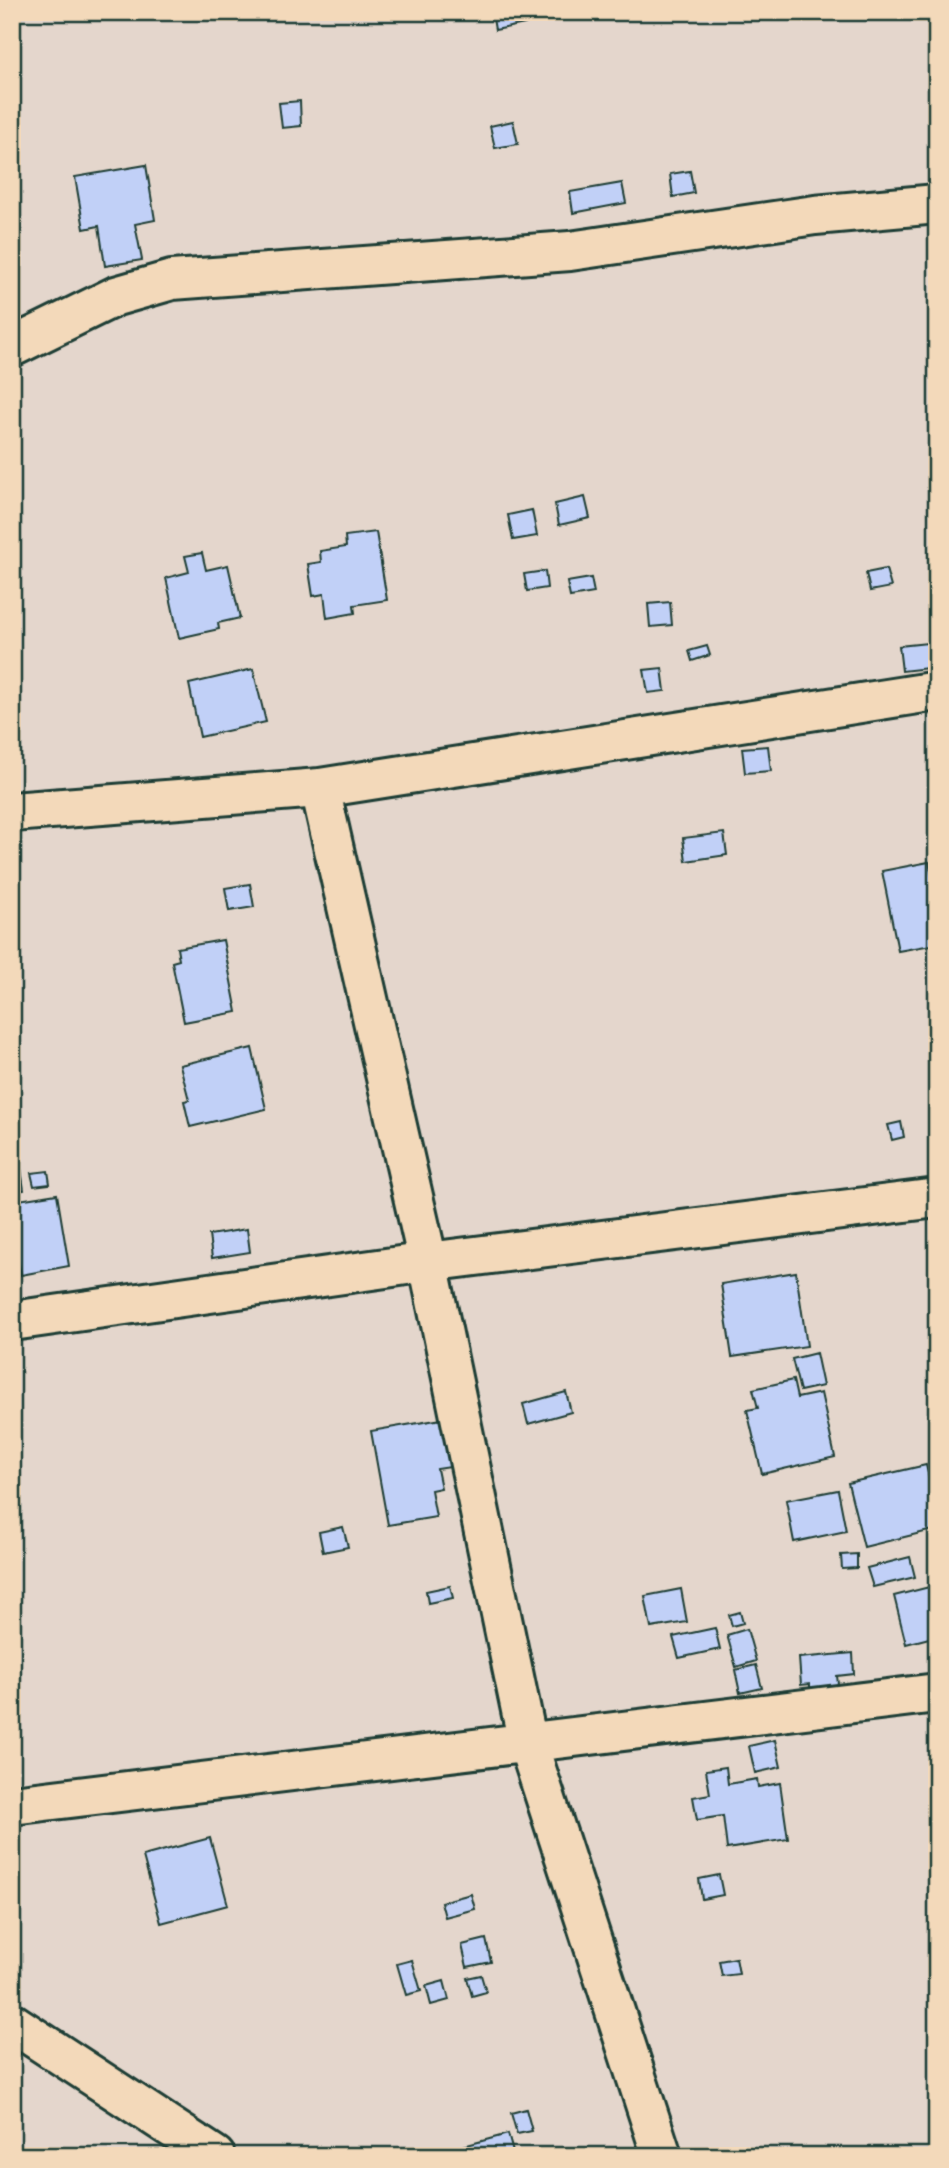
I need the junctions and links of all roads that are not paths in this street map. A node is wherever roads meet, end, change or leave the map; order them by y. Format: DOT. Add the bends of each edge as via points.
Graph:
graph roads {
  1 [pos="937,204"];
  2 [pos="12,347"];
  3 [pos="937,691"];
  4 [pos="320,788"];
  5 [pos="12,812"];
  6 [pos="937,1198"];
  7 [pos="428,1262"];
  8 [pos="12,1321"];
  9 [pos="937,1693"];
  10 [pos="528,1744"];
  11 [pos="12,1805"];
  12 [pos="12,2023"];
  13 [pos="215,2156"];
  14 [pos="662,2156"];
  1 -- 2 [label="street" via="815,215 569,251 172,280 116,296"];
  3 -- 4 [label="street"];
  4 -- 5 [label="street"];
  4 -- 7 [label="street"];
  6 -- 7 [label="street"];
  7 -- 8 [label="street"];
  7 -- 10 [label="street"];
  9 -- 10 [label="street"];
  10 -- 11 [label="street"];
  10 -- 14 [label="street"];
  12 -- 13 [label="street"];
}
